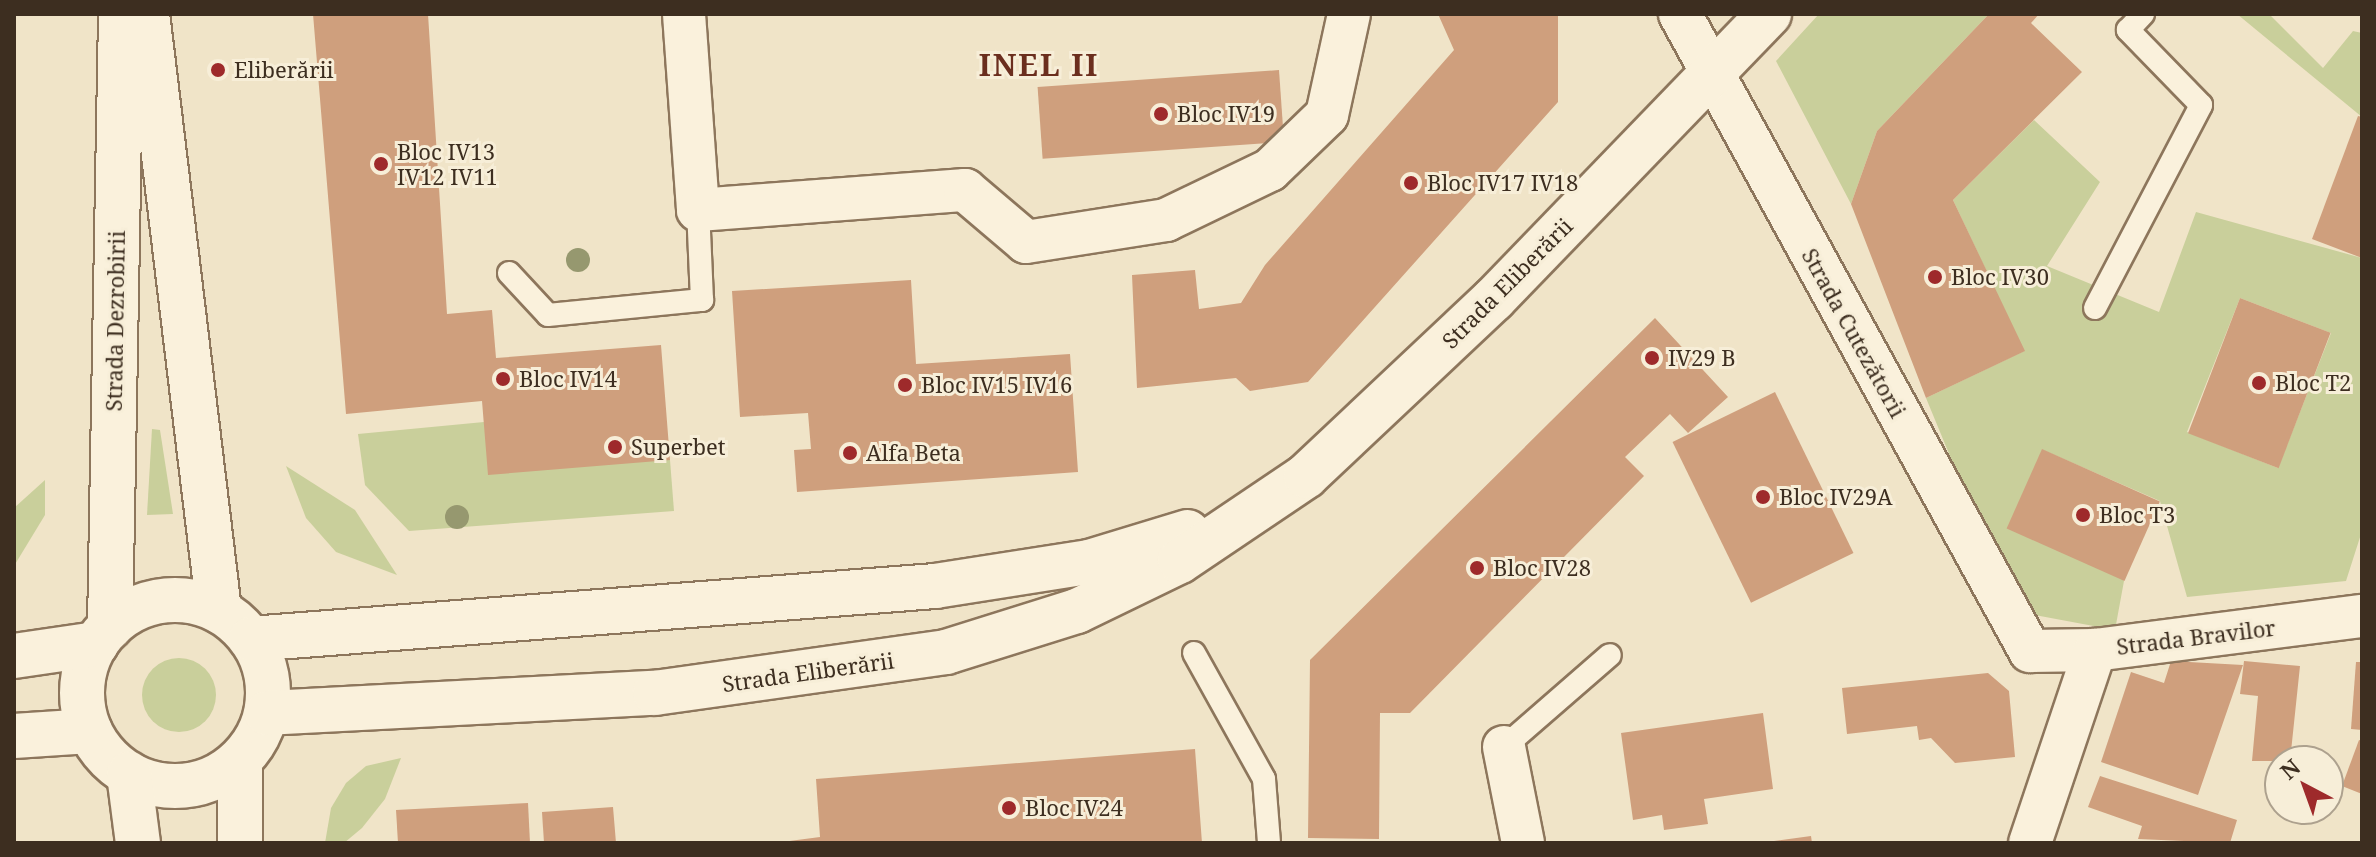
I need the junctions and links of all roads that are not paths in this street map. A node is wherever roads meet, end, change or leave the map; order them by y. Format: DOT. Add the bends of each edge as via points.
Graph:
graph roads {
  1 [pos="121,14"];
  2 [pos="147,14"];
  3 [pos="684,14"];
  4 [pos="1349,14"];
  5 [pos="1680,14"];
  6 [pos="1769,14"];
  7 [pos="2143,14"];
  8 [pos="1711,74"];
  9 [pos="698,210"];
  10 [pos="509,273"];
  11 [pos="2095,308"];
  12 [pos="1306,476"];
  13 [pos="2360,610"];
  14 [pos="235,625"];
  15 [pos="103,636"];
  16 [pos="2095,650"];
  17 [pos="2030,651"];
  18 [pos="1194,653"];
  19 [pos="1610,655"];
  20 [pos="14,656"];
  21 [pos="267,713"];
  22 [pos="90,731"];
  23 [pos="14,736"];
  24 [pos="1504,747"];
  25 [pos="240,761"];
  26 [pos="129,774"];
  27 [pos="138,843"];
  28 [pos="240,843"];
  29 [pos="1269,843"];
  30 [pos="1523,843"];
  31 [pos="2030,843"];
  1 -- 15 [label="street, Strada Dezrobirii"];
  2 -- 14 [label="street"];
  3 -- 9 [label="street"];
  4 -- 9 [label="street" via="1327,115 1270,170 1166,220 1026,242 965,190"];
  5 -- 8 [label="street, Strada Cutezătorii"];
  6 -- 8 [label="street, Strada Eliberării"];
  7 -- 11 [label="lane" via="2128,30 2201,105"];
  8 -- 12 [label="street, Strada Eliberării" via="1494,299"];
  8 -- 17 [label="street, Strada Cutezătorii"];
  9 -- 10 [label="lane" via="702,300 548,315"];
  12 -- 14 [label="street, Strada Eliberării" via="1164,541 1043,569 573,619"];
  12 -- 21 [label="street, Strada Eliberării" via="1180,561 1077,611 946,652 640,694"];
  13 -- 16 [label="street, Strada Bravilor"];
  14 -- 15 [label="street" via="163,602"];
  14 -- 21 [label="street" via="269,687"];
  15 -- 20 [label="street"];
  15 -- 22 [label="street, Strada Dezrobirii" via="82,686"];
  16 -- 17 [label="street, Strada Bravilor"];
  16 -- 31 [label="street"];
  18 -- 29 [label="lane" via="1264,779"];
  19 -- 24 [label="lane"];
  21 -- 25 [label="street"];
  22 -- 23 [label="street"];
  22 -- 26 [label="street"];
  24 -- 30 [label="street"];
  25 -- 26 [label="street" via="195,784"];
  25 -- 28 [label="street"];
  26 -- 27 [label="street"];
}
